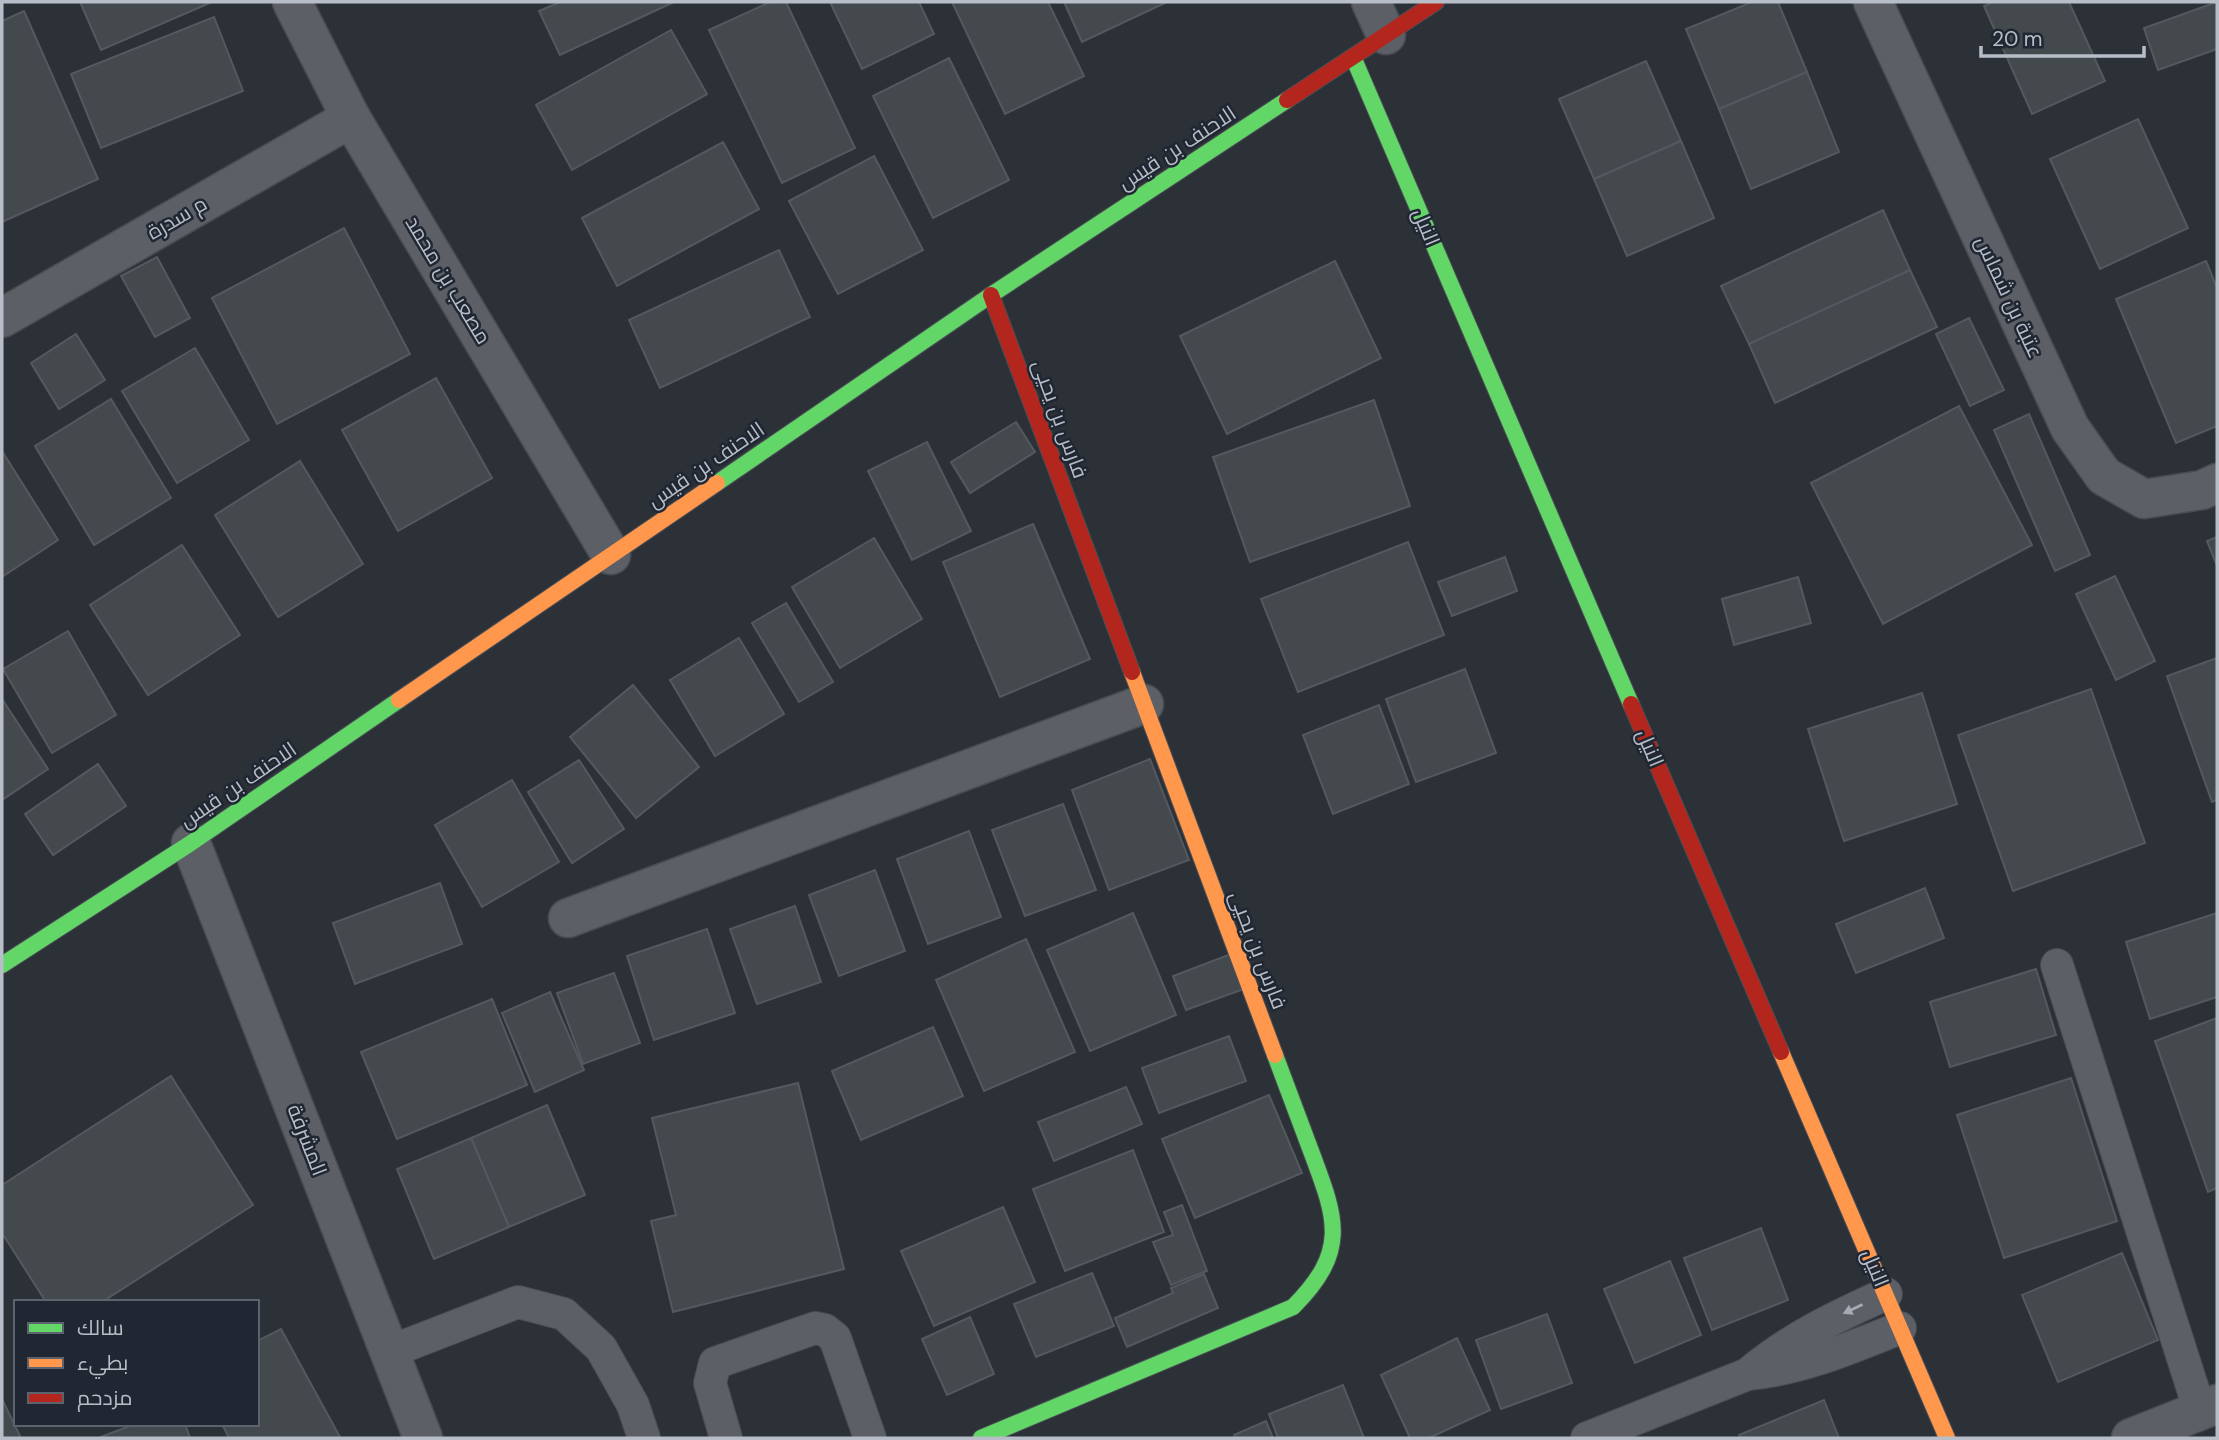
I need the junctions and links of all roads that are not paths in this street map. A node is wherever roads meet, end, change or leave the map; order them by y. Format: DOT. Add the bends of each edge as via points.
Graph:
graph roads {
  1 [pos="292,2"];
  2 [pos="1436,2"];
  3 [pos="1872,2"];
  4 [pos="1378,19"];
  5 [pos="1353,57"];
  6 [pos="352,118"];
  7 [pos="991,295"];
  8 [pos="2,317"];
  9 [pos="2217,484"];
  10 [pos="611,555"];
  11 [pos="1144,704"];
  12 [pos="191,843"];
  13 [pos="568,918"];
  14 [pos="2,965"];
  15 [pos="2057,965"];
  16 [pos="1886,1294"];
  17 [pos="1900,1328"];
  18 [pos="389,1352"];
  19 [pos="1748,1374"];
  20 [pos="2209,1407"];
  21 [pos="988,1437"];
  22 [pos="423,1438"];
  23 [pos="644,1438"];
  24 [pos="726,1438"];
  25 [pos="870,1438"];
  26 [pos="1587,1438"];
  27 [pos="1947,1438"];
  28 [pos="2131,1438"];
  1 -- 6 [label="street, مصعب بن محمد"];
  2 -- 4 [label="street, الاحنف بن قيس"];
  3 -- 9 [label="street, عتبة بن شماس" via="2070,428 2104,476 2144,499"];
  4 -- 5 [label="street, الاحنف بن قيس"];
  5 -- 7 [label="street, الاحنف بن قيس"];
  5 -- 16 [label="street, النيل"];
  6 -- 8 [label="street, م سدرة"];
  6 -- 10 [label="street, مصعب بن محمد"];
  7 -- 10 [label="street, الاحنف بن قيس"];
  7 -- 11 [label="street, فارس بن يحيى"];
  10 -- 12 [label="street, الاحنف بن قيس"];
  11 -- 13 [label="street"];
  11 -- 21 [label="street, فارس بن يحيى" via="1331,1205 1334,1233 1319,1278 1293,1307"];
  12 -- 14 [label="street, الاحنف بن قيس"];
  12 -- 18 [label="street, المشرفة"];
  15 -- 20 [label="lane"];
  16 -- 17 [label="street, النيل"];
  16 -- 19 [label="lane, one-way" via="1802,1334"];
  17 -- 19 [label="lane" via="1814,1362"];
  17 -- 27 [label="street, النيل"];
  18 -- 22 [label="street, المشرفة"];
  18 -- 23 [label="lane" via="519,1302 564,1314 601,1348 633,1405"];
  19 -- 26 [label="lane"];
  20 -- 28 [label="street"];
  24 -- 25 [label="lane" via="710,1383 715,1363 815,1328 835,1338"];
}
